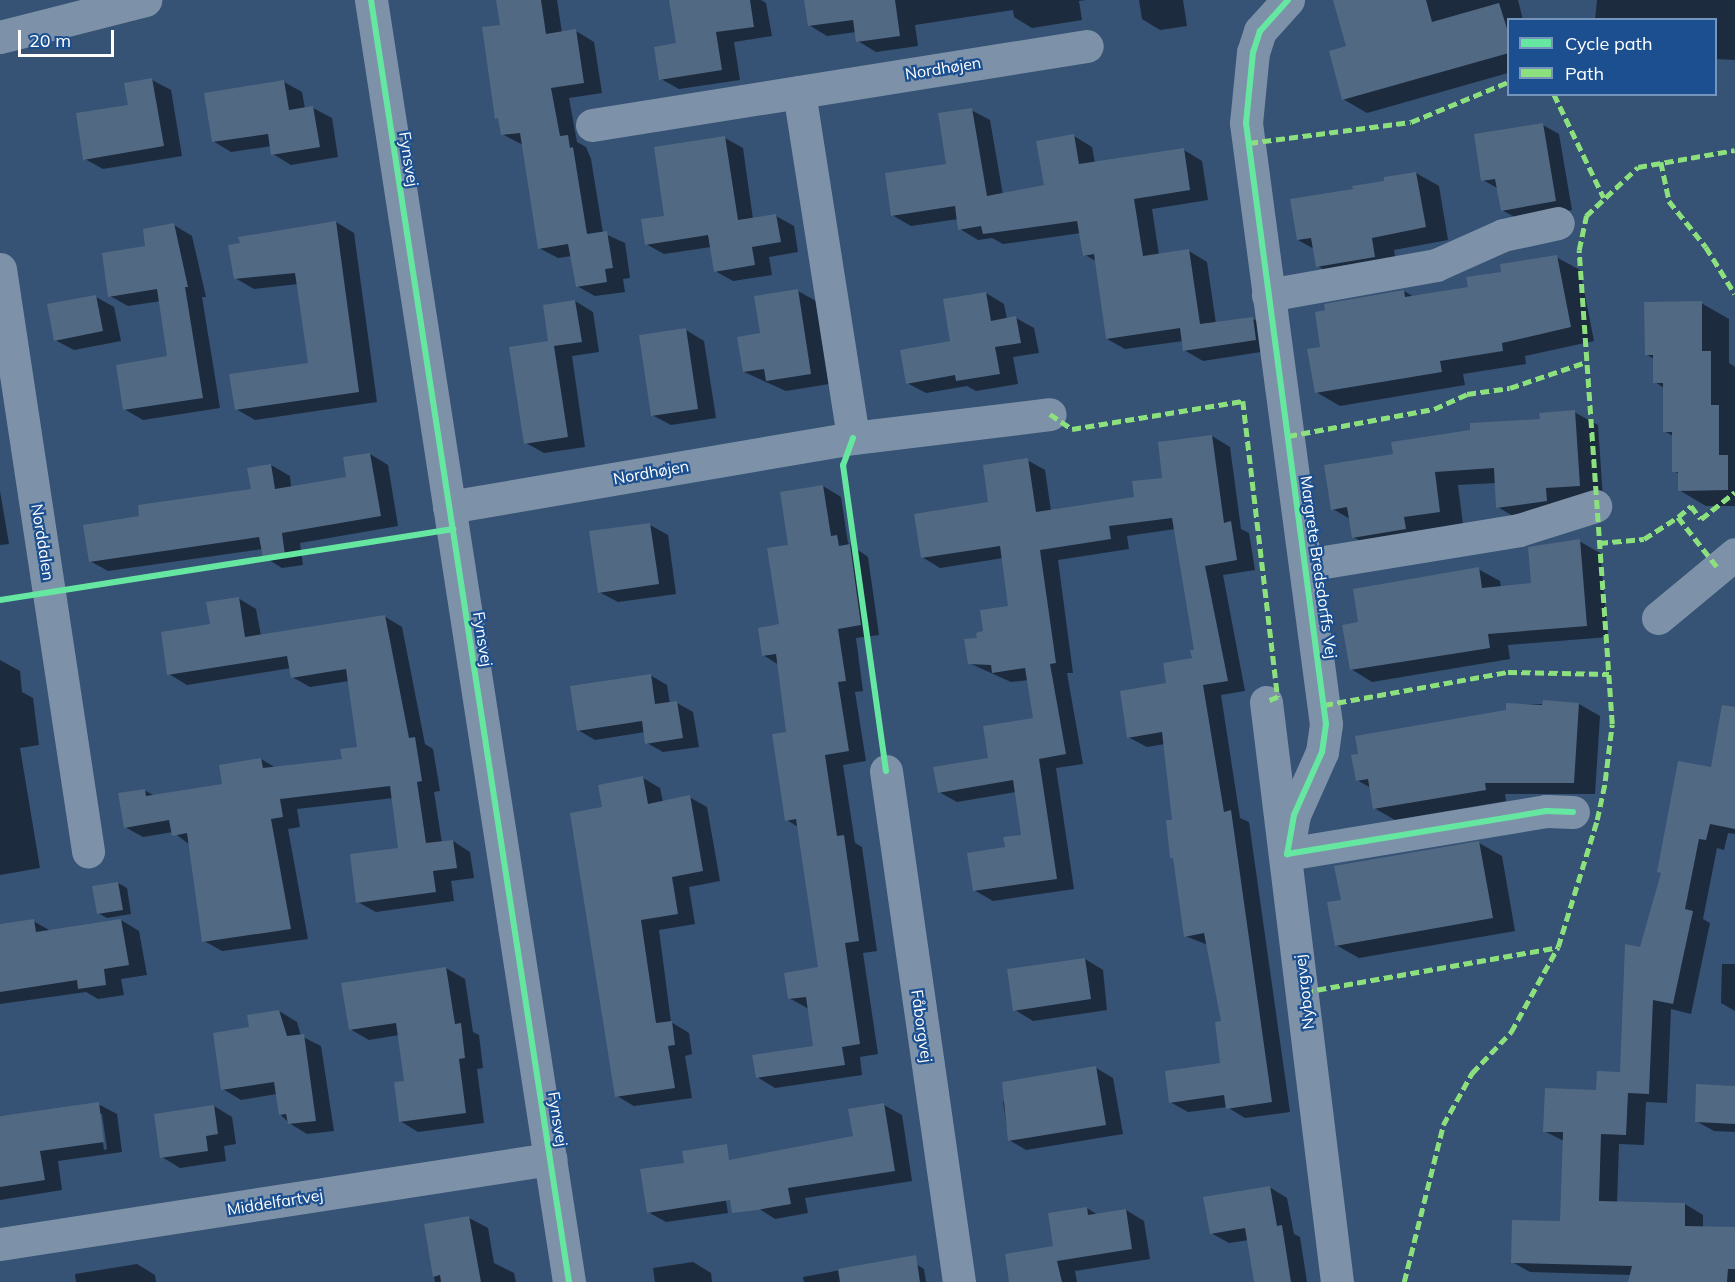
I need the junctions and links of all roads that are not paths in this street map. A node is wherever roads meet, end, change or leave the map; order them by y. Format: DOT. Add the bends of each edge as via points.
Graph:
graph roads {
  1 [pos="145,0"];
  2 [pos="371,0"];
  3 [pos="1288,0"];
  4 [pos="0,37"];
  5 [pos="1087,46"];
  6 [pos="799,92"];
  7 [pos="592,125"];
  8 [pos="1558,223"];
  9 [pos="0,269"];
  10 [pos="1268,295"];
  11 [pos="1050,414"];
  12 [pos="853,438"];
  13 [pos="1595,506"];
  14 [pos="449,507"];
  15 [pos="1735,554"];
  16 [pos="1306,565"];
  17 [pos="1658,618"];
  18 [pos="1266,702"];
  19 [pos="885,771"];
  20 [pos="1573,812"];
  21 [pos="88,850"];
  22 [pos="1287,854"];
  23 [pos="550,1159"];
  24 [pos="0,1244"];
  25 [pos="569,1282"];
  26 [pos="959,1282"];
  27 [pos="1337,1282"];
  1 -- 4 [label="street"];
  2 -- 14 [label="street, Fynsvej"];
  3 -- 10 [label="street, Margrete Bredsdorffs Vej" via="1260,31 1253,52 1246,123"];
  5 -- 6 [label="street, Nordhøjen"];
  6 -- 7 [label="street, Nordhøjen"];
  6 -- 12 [label="street"];
  8 -- 10 [label="street" via="1503,235 1436,265"];
  9 -- 21 [label="street, Norddalen"];
  10 -- 16 [label="street, Margrete Bredsdorffs Vej"];
  11 -- 12 [label="street, Nordhøjen"];
  12 -- 14 [label="street, Nordhøjen"];
  13 -- 16 [label="street, Margrete Bredsdorffs Vej" via="1519,530"];
  14 -- 23 [label="street, Fynsvej"];
  15 -- 17 [label="street"];
  16 -- 22 [label="street, Margrete Bredsdorffs Vej" via="1326,724 1322,752 1294,815"];
  18 -- 22 [label="street, Nyborgvej"];
  19 -- 26 [label="street, Fåborgvej"];
  20 -- 22 [label="street" via="1546,812"];
  22 -- 27 [label="street, Nyborgvej"];
  23 -- 24 [label="street, Middelfartvej"];
  23 -- 25 [label="street, Fynsvej"];
}
